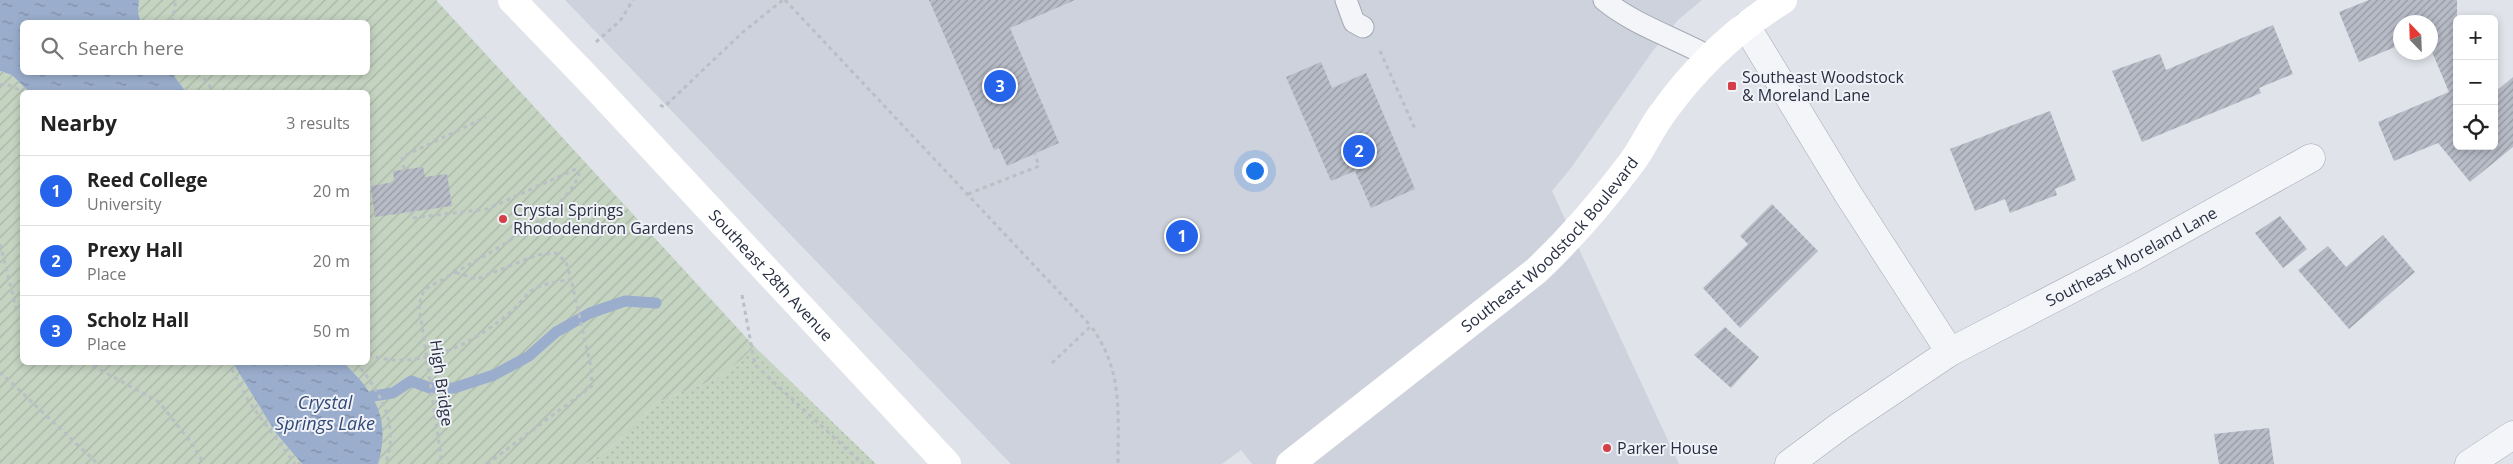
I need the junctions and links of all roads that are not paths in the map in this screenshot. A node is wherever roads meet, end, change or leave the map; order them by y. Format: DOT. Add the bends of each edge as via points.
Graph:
graph roads {
  1 [pos="512,0"];
  2 [pos="1346,0"];
  3 [pos="1604,0"];
  4 [pos="1783,0"];
  5 [pos="1746,26"];
  6 [pos="1363,27"];
  7 [pos="1710,58"];
  8 [pos="2311,158"];
  9 [pos="1950,352"];
  10 [pos="2513,434"];
  11 [pos="947,464"];
  12 [pos="1290,464"];
  13 [pos="1789,464"];
  14 [pos="2469,464"];
  1 -- 11 [label="main road, Southeast 28th Avenue"];
  2 -- 6 [label="lane" via="1354,22"];
  3 -- 7 [label="lane" via="1616,10"];
  4 -- 5 [label="main road, Southeast Woodstock Boulevard"];
  5 -- 7 [label="main road, Southeast Woodstock Boulevard"];
  5 -- 9 [label="street" via="1848,194"];
  7 -- 12 [label="main road, Southeast Woodstock Boulevard" via="1660,116 1631,164 1553,255 1502,300"];
  8 -- 9 [label="street, Southeast Moreland Lane" via="2133,257"];
  9 -- 13 [label="street, Southeast Moreland Lane"];
  10 -- 14 [label="street"];
}
